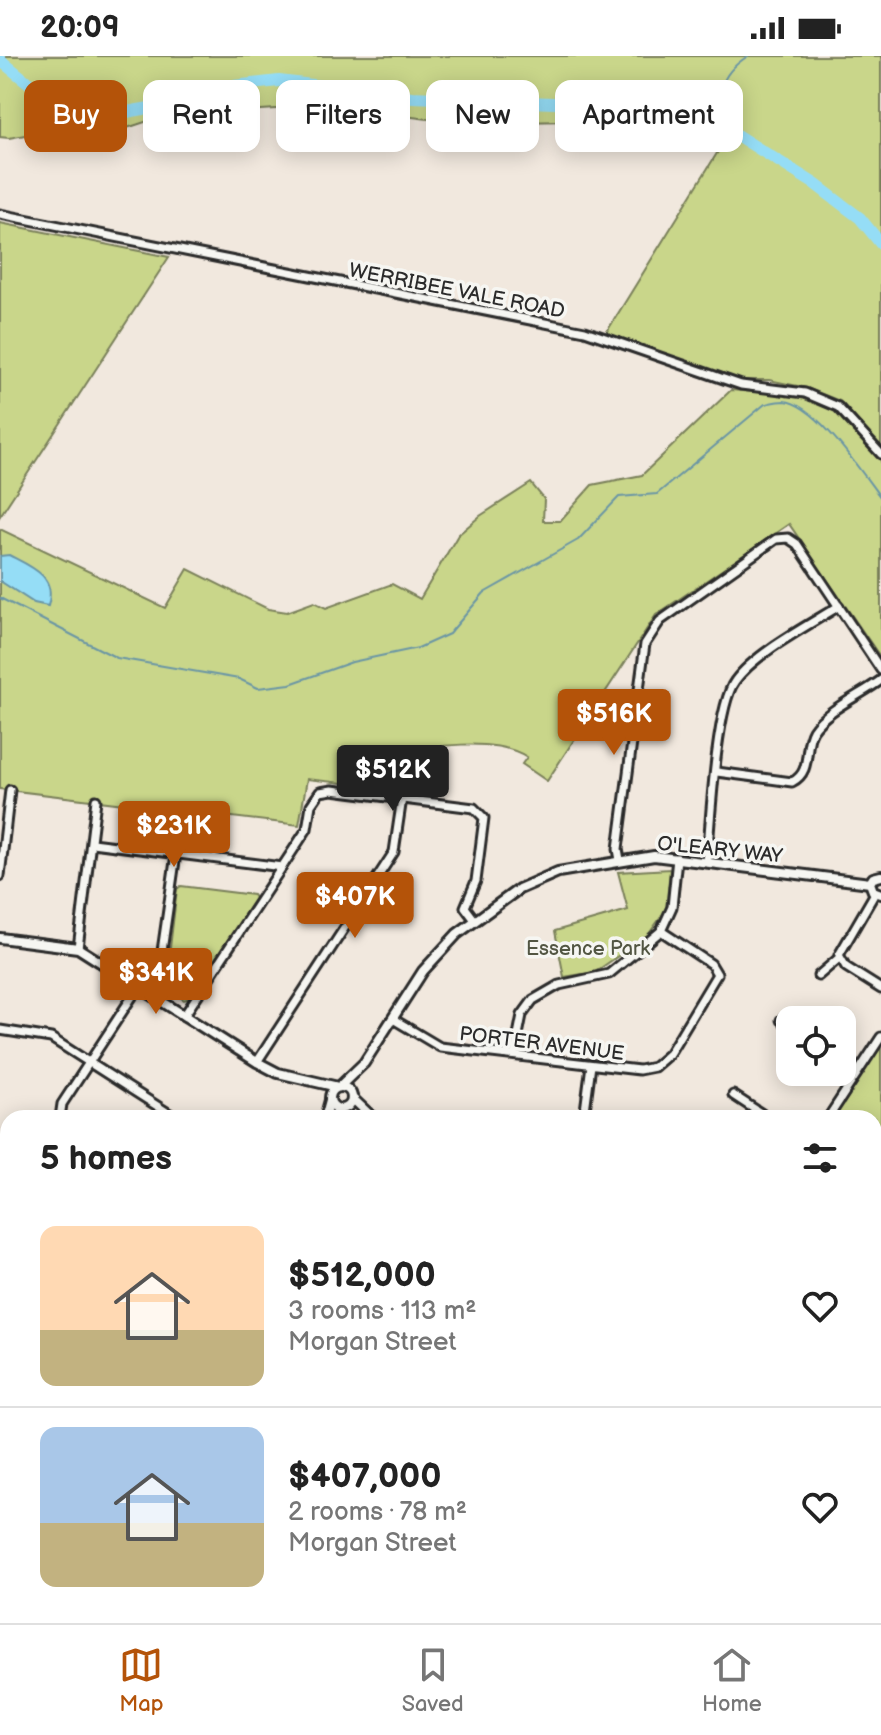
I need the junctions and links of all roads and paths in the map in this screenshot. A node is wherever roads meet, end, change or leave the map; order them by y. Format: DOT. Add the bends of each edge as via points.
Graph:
graph roads {
  1 [pos="0,214"];
  2 [pos="881,454"];
  3 [pos="839,606"];
  4 [pos="881,670"];
  5 [pos="881,680"];
  6 [pos="717,772"];
  7 [pos="10,790"];
  8 [pos="402,798"];
  9 [pos="96,800"];
  10 [pos="92,843"];
  11 [pos="176,854"];
  12 [pos="677,858"];
  13 [pos="620,860"];
  14 [pos="707,862"];
  15 [pos="282,867"];
  16 [pos="0,876"];
  17 [pos="881,876"];
  18 [pos="870,883"];
  19 [pos="878,893"];
  20 [pos="474,919"];
  21 [pos="661,931"];
  22 [pos="0,938"];
  23 [pos="78,948"];
  24 [pos="839,958"];
  25 [pos="818,976"];
  26 [pos="139,987"];
  27 [pos="881,989"];
  28 [pos="184,1016"];
  29 [pos="393,1019"];
  30 [pos="0,1030"];
  31 [pos="881,1037"];
  32 [pos="514,1055"];
  33 [pos="90,1061"];
  34 [pos="257,1062"];
  35 [pos="364,1063"];
  36 [pos="591,1065"];
  37 [pos="858,1071"];
  38 [pos="312,1081"];
  39 [pos="339,1087"];
  40 [pos="733,1095"];
  41 [pos="352,1098"];
  42 [pos="330,1099"];
  43 [pos="343,1109"];
  44 [pos="61,1110"];
  45 [pos="164,1110"];
  46 [pos="329,1110"];
  47 [pos="346,1110"];
  48 [pos="365,1110"];
  49 [pos="585,1110"];
  50 [pos="756,1110"];
  51 [pos="833,1110"];
  1 -- 2 [label="street, WERRIBEE VALE ROAD" via="585,331 741,385 805,393 838,407"];
  3 -- 4 [label="street"];
  3 -- 6 [label="street" via="737,677 726,700"];
  3 -- 13 [label="street" via="797,544 783,537 660,621 642,654"];
  5 -- 6 [label="street" via="818,723 799,779"];
  6 -- 14 [label="street"];
  7 -- 16 [label="street"];
  8 -- 15 [label="street" via="320,792 311,805 307,829"];
  8 -- 20 [label="street" via="481,812 476,881 465,907"];
  8 -- 34 [label="street" via="394,852"];
  9 -- 10 [label="street"];
  10 -- 11 [label="street"];
  10 -- 23 [label="street"];
  11 -- 15 [label="street"];
  11 -- 26 [label="street" via="164,945"];
  12 -- 13 [label="street, O'LEARY WAY"];
  12 -- 14 [label="street, O'LEARY WAY"];
  12 -- 21 [label="street" via="672,907"];
  13 -- 20 [label="street, O'LEARY WAY" via="558,872 519,889"];
  14 -- 18 [label="street, O'LEARY WAY"];
  15 -- 28 [label="street"];
  17 -- 18 [label="street"];
  18 -- 19 [label="street"];
  19 -- 24 [label="street"];
  20 -- 29 [label="street, O'LEARY WAY" via="423,971"];
  21 -- 32 [label="street" via="609,974 559,985 533,1000 522,1015"];
  21 -- 36 [label="street, PORTER AVENUE" via="711,964 715,983 669,1054 654,1067"];
  22 -- 23 [label="street"];
  23 -- 26 [label="street"];
  24 -- 25 [label="street"];
  24 -- 27 [label="street"];
  26 -- 28 [label="street"];
  26 -- 33 [label="street"];
  28 -- 34 [label="street"];
  29 -- 32 [label="street, PORTER AVENUE" via="440,1047"];
  29 -- 35 [label="street, O'LEARY WAY"];
  30 -- 33 [label="street" via="51,1038"];
  31 -- 37 [label="street"];
  32 -- 36 [label="street, PORTER AVENUE"];
  33 -- 44 [label="street"];
  33 -- 45 [label="street"];
  34 -- 38 [label="street"];
  35 -- 39 [label="street"];
  35 -- 41 [label="street"];
  36 -- 49 [label="street"];
  37 -- 51 [label="street"];
  38 -- 39 [label="street"];
  38 -- 42 [label="street"];
  39 -- 41 [label="street"];
  39 -- 42 [label="street"];
  40 -- 50 [label="street"];
  41 -- 43 [label="street"];
  41 -- 48 [label="street"];
  42 -- 43 [label="street"];
  42 -- 46 [label="street"];
  43 -- 47 [label="street"];
}
